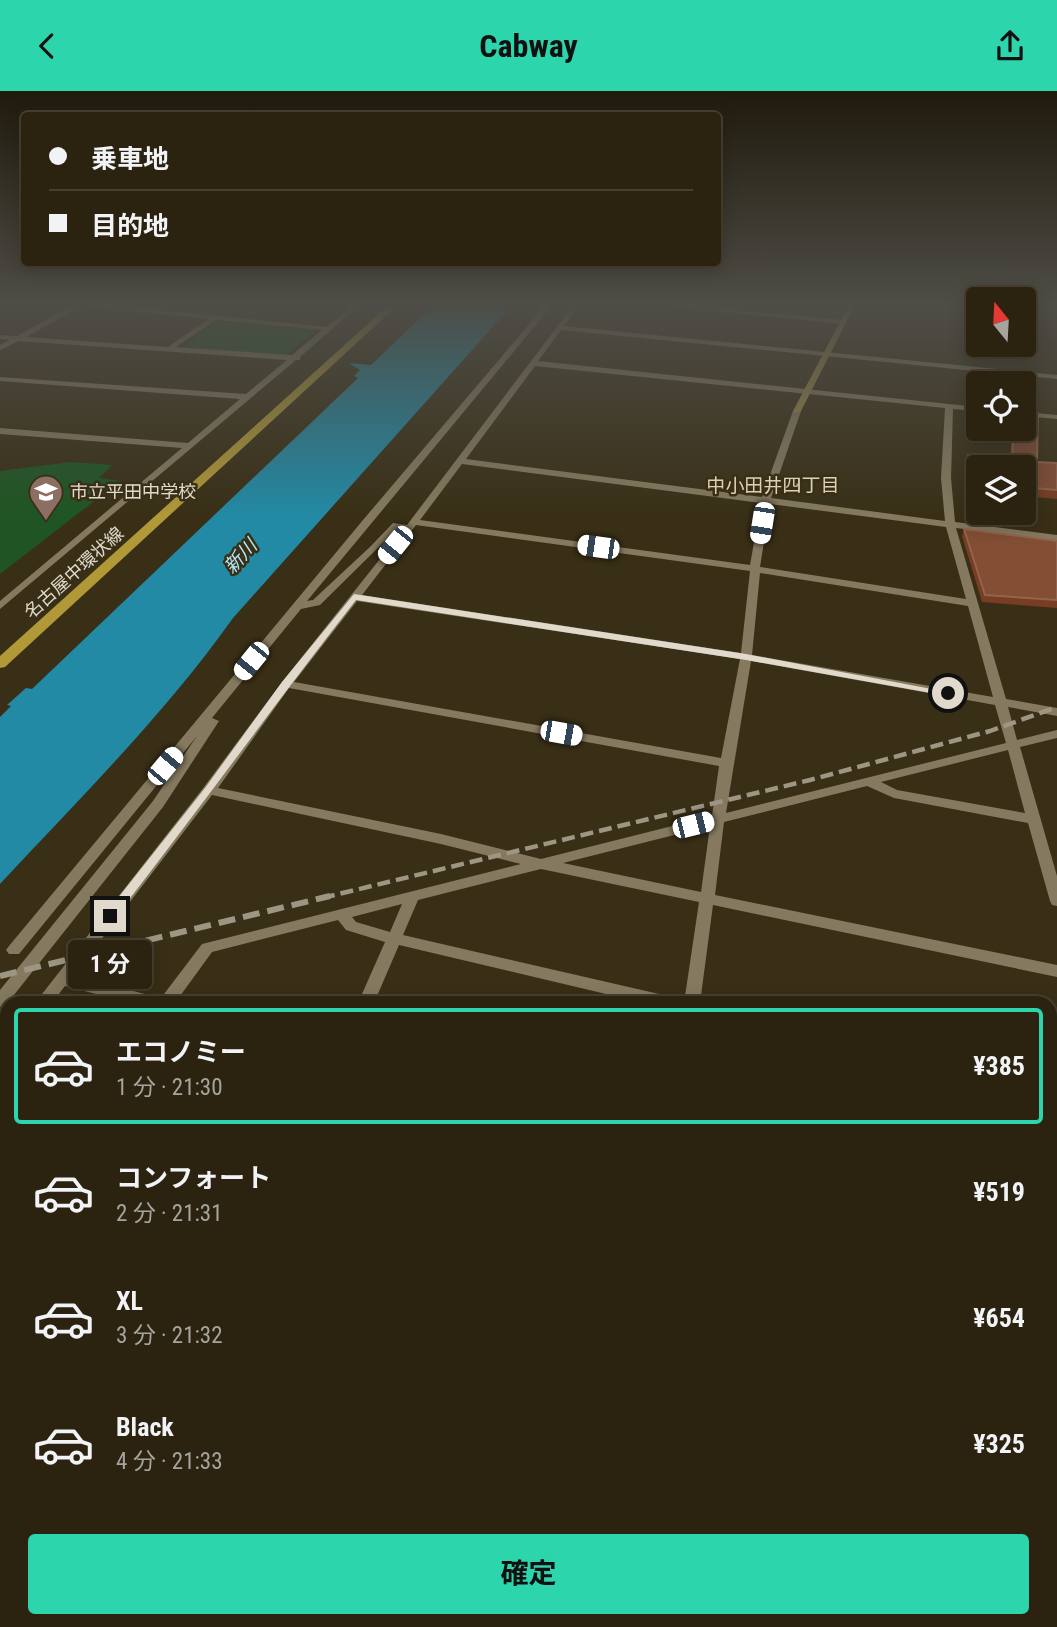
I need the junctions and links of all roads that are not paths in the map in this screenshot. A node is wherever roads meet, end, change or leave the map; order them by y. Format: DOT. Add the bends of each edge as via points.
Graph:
graph roads {
  1 [pos="276,375"];
  2 [pos="318,375"];
  3 [pos="491,375"];
  4 [pos="524,375"];
  5 [pos="647,375"];
  6 [pos="815,375"];
  7 [pos="1033,375"];
  8 [pos="1057,377"];
  9 [pos="0,379"];
  10 [pos="807,391"];
  11 [pos="247,397"];
  12 [pos="948,406"];
  13 [pos="966,408"];
  14 [pos="1036,415"];
  15 [pos="1057,417"];
  16 [pos="0,432"];
  17 [pos="191,446"];
  18 [pos="459,461"];
  19 [pos="766,501"];
  20 [pos="412,525"];
  21 [pos="950,526"];
  22 [pos="1057,538"];
  23 [pos="755,569"];
  24 [pos="354,597"];
  25 [pos="970,603"];
  26 [pos="0,606"];
  27 [pos="297,606"];
  28 [pos="746,657"];
  29 [pos="251,661"];
  30 [pos="0,664"];
  31 [pos="286,684"];
  32 [pos="999,703"];
  33 [pos="1057,712"];
  34 [pos="1057,734"];
  35 [pos="1014,747"];
  36 [pos="726,763"];
  37 [pos="868,781"];
  38 [pos="209,790"];
  39 [pos="719,818"];
  40 [pos="1033,819"];
  41 [pos="537,863"];
  42 [pos="413,895"];
  43 [pos="706,898"];
  44 [pos="1057,901"];
  45 [pos="341,914"];
  46 [pos="395,939"];
  47 [pos="14,950"];
  48 [pos="1057,971"];
  49 [pos="61,979"];
  50 [pos="4,996"];
  51 [pos="48,996"];
  52 [pos="128,996"];
  53 [pos="171,996"];
  54 [pos="369,996"];
  55 [pos="642,996"];
  56 [pos="693,996"];
  1 -- 11 [label="street"];
  2 -- 30 [label="main road, 名古屋中環状線"];
  3 -- 27 [label="street"];
  4 -- 18 [label="street"];
  5 -- 10 [label="street"];
  6 -- 10 [label="street"];
  7 -- 8 [label="street"];
  9 -- 11 [label="street"];
  10 -- 12 [label="street"];
  10 -- 19 [label="street"];
  11 -- 17 [label="street"];
  12 -- 13 [label="street"];
  12 -- 21 [label="street"];
  14 -- 15 [label="street"];
  16 -- 17 [label="street"];
  17 -- 26 [label="street"];
  18 -- 19 [label="street"];
  18 -- 20 [label="street"];
  19 -- 21 [label="street"];
  19 -- 23 [label="street"];
  20 -- 23 [label="street"];
  20 -- 24 [label="street"];
  20 -- 27 [label="street" via="396,524 316,603"];
  21 -- 22 [label="street"];
  21 -- 25 [label="street"];
  23 -- 25 [label="street"];
  23 -- 28 [label="street"];
  24 -- 28 [label="street"];
  24 -- 31 [label="street"];
  25 -- 32 [label="street"];
  27 -- 29 [label="street"];
  28 -- 32 [label="street"];
  28 -- 36 [label="street"];
  29 -- 47 [label="street"];
  29 -- 50 [label="street" via="158,804"];
  31 -- 36 [label="street"];
  31 -- 38 [label="street"];
  32 -- 33 [label="street"];
  32 -- 35 [label="street"];
  34 -- 35 [label="street"];
  35 -- 37 [label="street"];
  35 -- 40 [label="street"];
  36 -- 39 [label="street"];
  37 -- 39 [label="street"];
  37 -- 40 [label="street" via="894,794"];
  38 -- 41 [label="street"];
  38 -- 49 [label="street"];
  39 -- 41 [label="street"];
  39 -- 43 [label="street"];
  40 -- 44 [label="street"];
  41 -- 42 [label="street"];
  41 -- 43 [label="street"];
  42 -- 45 [label="street"];
  42 -- 46 [label="street"];
  43 -- 48 [label="street"];
  43 -- 56 [label="street"];
  45 -- 46 [label="street" via="351,926"];
  45 -- 53 [label="street" via="206,948"];
  46 -- 54 [label="street"];
  46 -- 55 [label="street"];
  49 -- 51 [label="street"];
  49 -- 52 [label="street"];
}
